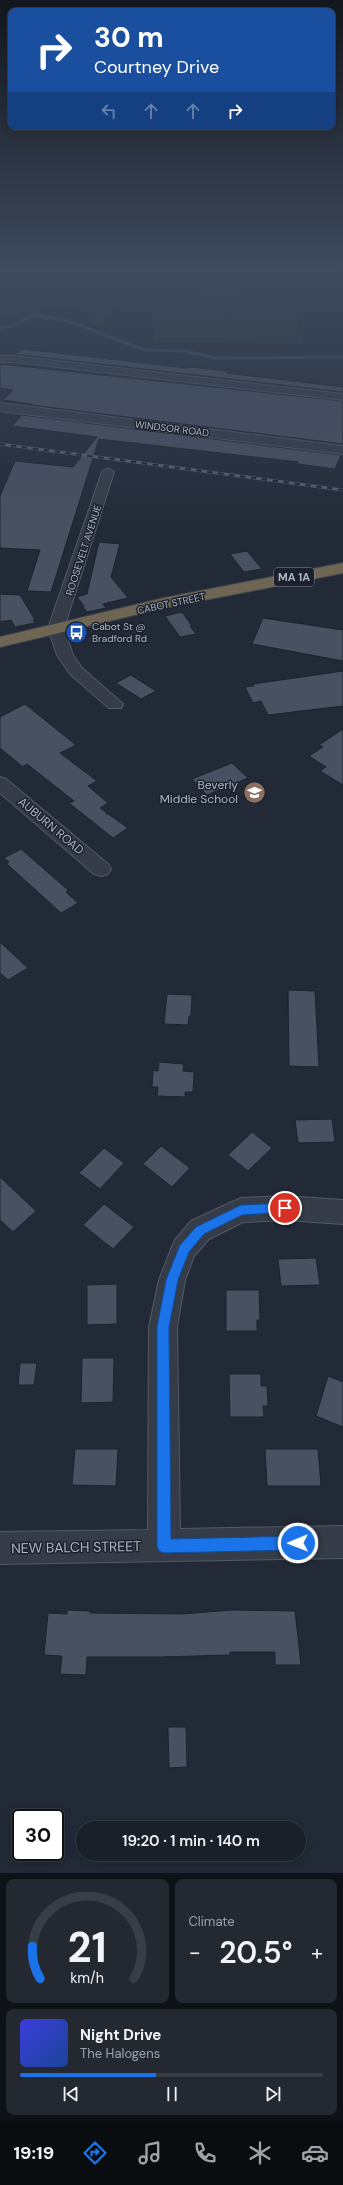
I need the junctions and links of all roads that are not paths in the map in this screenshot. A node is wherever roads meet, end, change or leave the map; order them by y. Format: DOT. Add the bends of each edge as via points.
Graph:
graph roads {
  1 [pos="0,359"];
  2 [pos="343,397"];
  3 [pos="0,407"];
  4 [pos="343,450"];
  5 [pos="108,472"];
  6 [pos="343,568"];
  7 [pos="56,628"];
  8 [pos="0,642"];
  9 [pos="115,704"];
  10 [pos="0,783"];
  11 [pos="101,869"];
  12 [pos="343,1212"];
  13 [pos="343,1542"];
  14 [pos="164,1546"];
  15 [pos="0,1548"];
  1 -- 2 [label="street"];
  3 -- 4 [label="street, WINDSOR ROAD"];
  5 -- 7 [label="street, ROOSEVELT AVENUE"];
  6 -- 7 [label="highway, CABOT STREET / MA 1A" via="164,603"];
  7 -- 8 [label="highway, CABOT STREET / MA 1A"];
  7 -- 9 [label="street" via="66,655 76,671"];
  10 -- 11 [label="street, AUBURN ROAD"];
  12 -- 14 [label="street" via="285,1208 241,1210 200,1230 184,1249 172,1280 163,1327"];
  13 -- 14 [label="street, NEW BALCH STREET"];
  14 -- 15 [label="street, NEW BALCH STREET"];
}
